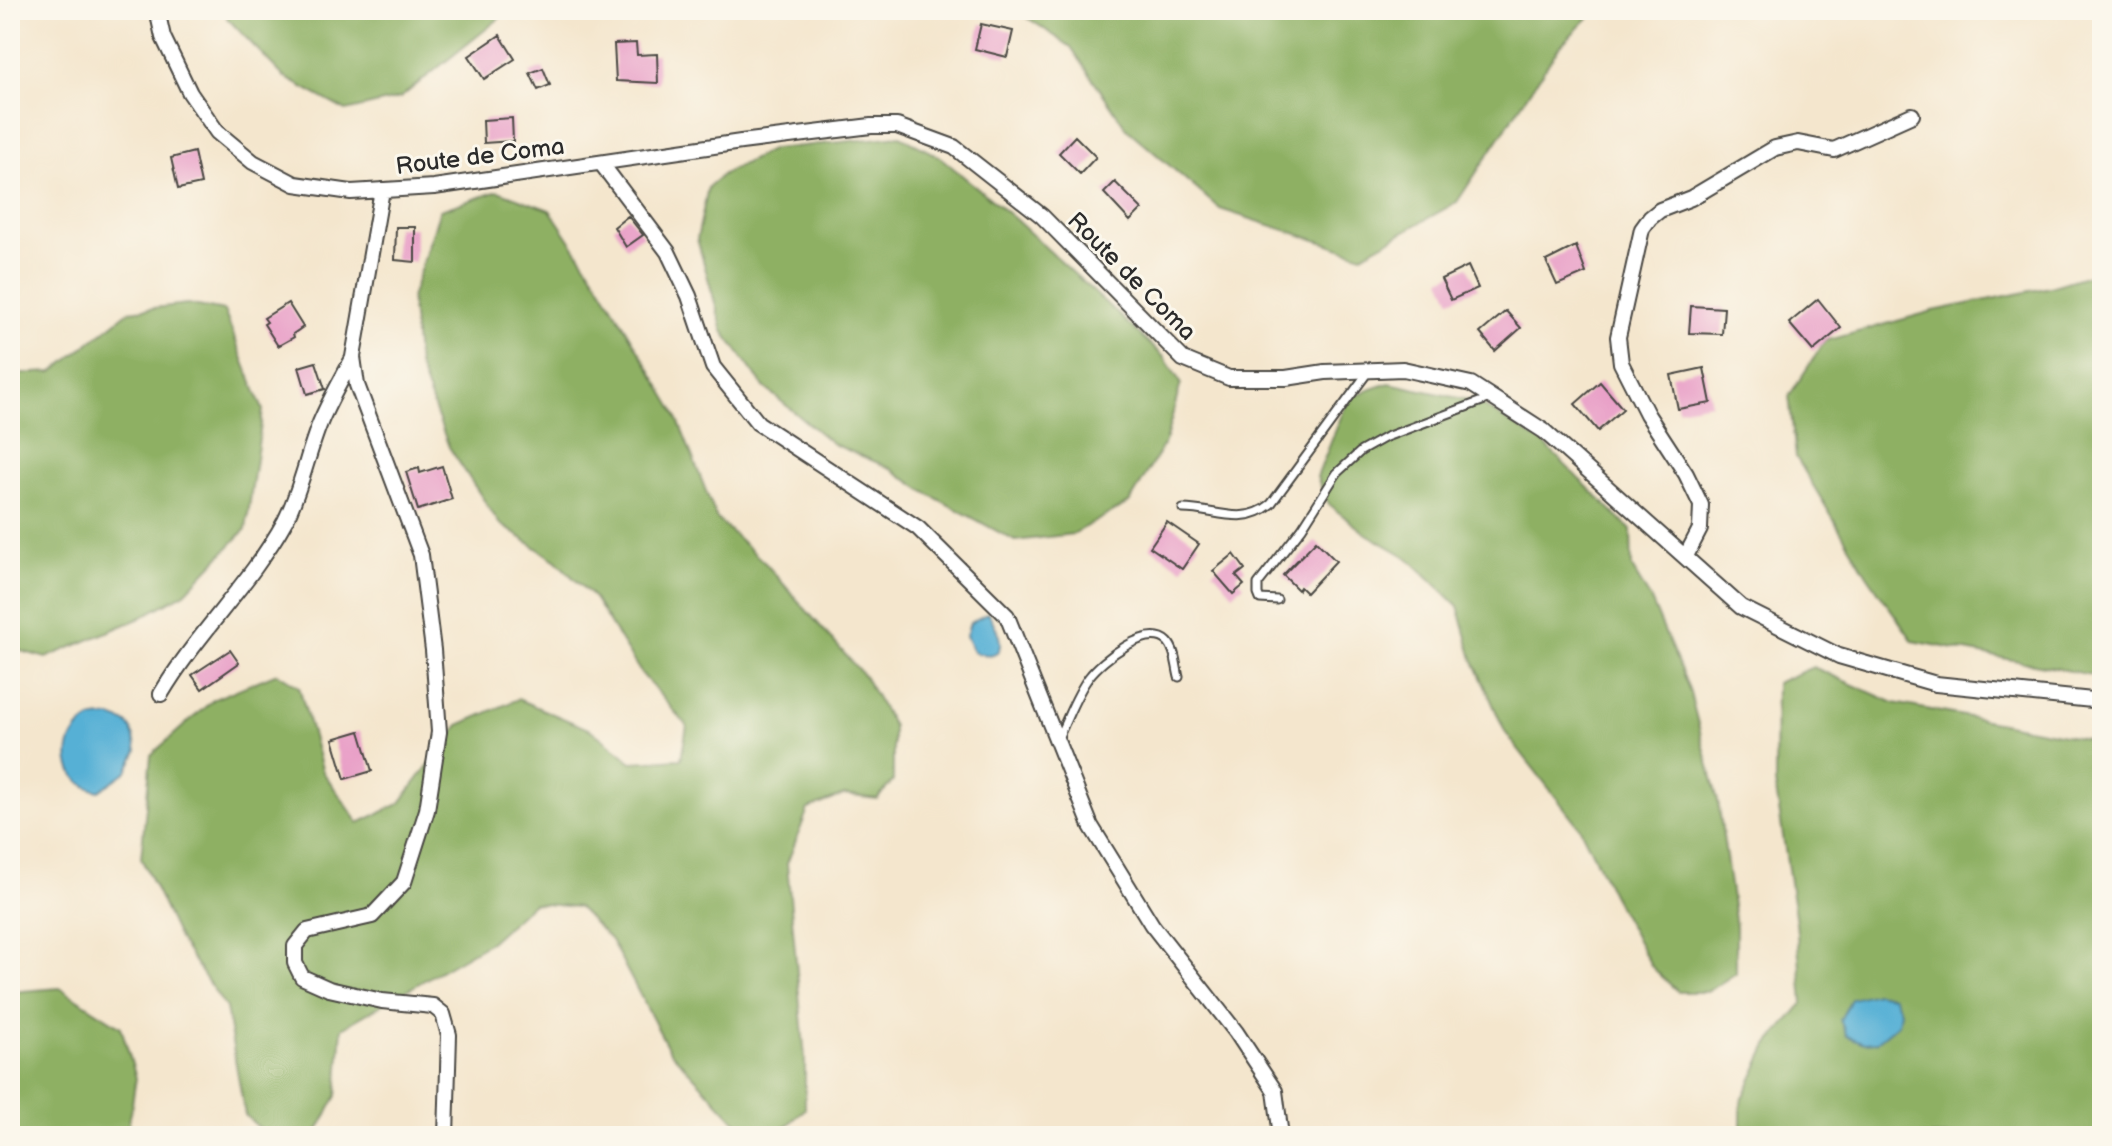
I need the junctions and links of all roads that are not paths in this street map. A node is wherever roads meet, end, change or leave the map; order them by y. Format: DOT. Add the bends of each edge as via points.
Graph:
graph roads {
  1 [pos="157,10"];
  2 [pos="1912,115"];
  3 [pos="601,163"];
  4 [pos="382,190"];
  5 [pos="353,357"];
  6 [pos="1369,370"];
  7 [pos="1492,398"];
  8 [pos="1183,509"];
  9 [pos="1686,556"];
  10 [pos="1277,600"];
  11 [pos="1179,677"];
  12 [pos="161,694"];
  13 [pos="2102,701"];
  14 [pos="1057,740"];
  15 [pos="446,1136"];
  16 [pos="1281,1136"];
  1 -- 4 [label="street, Route de Coma" via="163,37 190,93 217,132 253,162 295,184 351,192"];
  2 -- 9 [label="street" via="1834,150 1798,143 1775,148 1691,198 1660,210 1642,229 1618,337 1621,363 1701,505 1700,529"];
  3 -- 4 [label="street, Route de Coma"];
  3 -- 6 [label="street, Route de Coma" via="897,126 954,147 1042,216 1183,359 1229,378"];
  3 -- 14 [label="street" via="668,252 713,367 758,423 918,528 1007,616"];
  4 -- 5 [label="street"];
  5 -- 12 [label="street" via="321,423 285,521"];
  5 -- 15 [label="street" via="357,385 421,555 439,732 427,810 404,882 372,916 307,931 295,946 295,963 302,977 329,989 433,1006 443,1014 449,1035"];
  6 -- 7 [label="street, Route de Coma" via="1403,369 1471,384"];
  6 -- 8 [label="lane" via="1260,513 1244,517"];
  7 -- 9 [label="street, Route de Coma" via="1544,431"];
  7 -- 10 [label="lane" via="1386,437 1337,473 1258,584 1260,599"];
  9 -- 13 [label="street, Route de Coma" via="1741,607 1839,656 1936,684"];
  11 -- 14 [label="lane" via="1166,641 1153,636 1134,642 1088,678"];
  14 -- 16 [label="street" via="1091,826 1152,925 1275,1091"];
}
